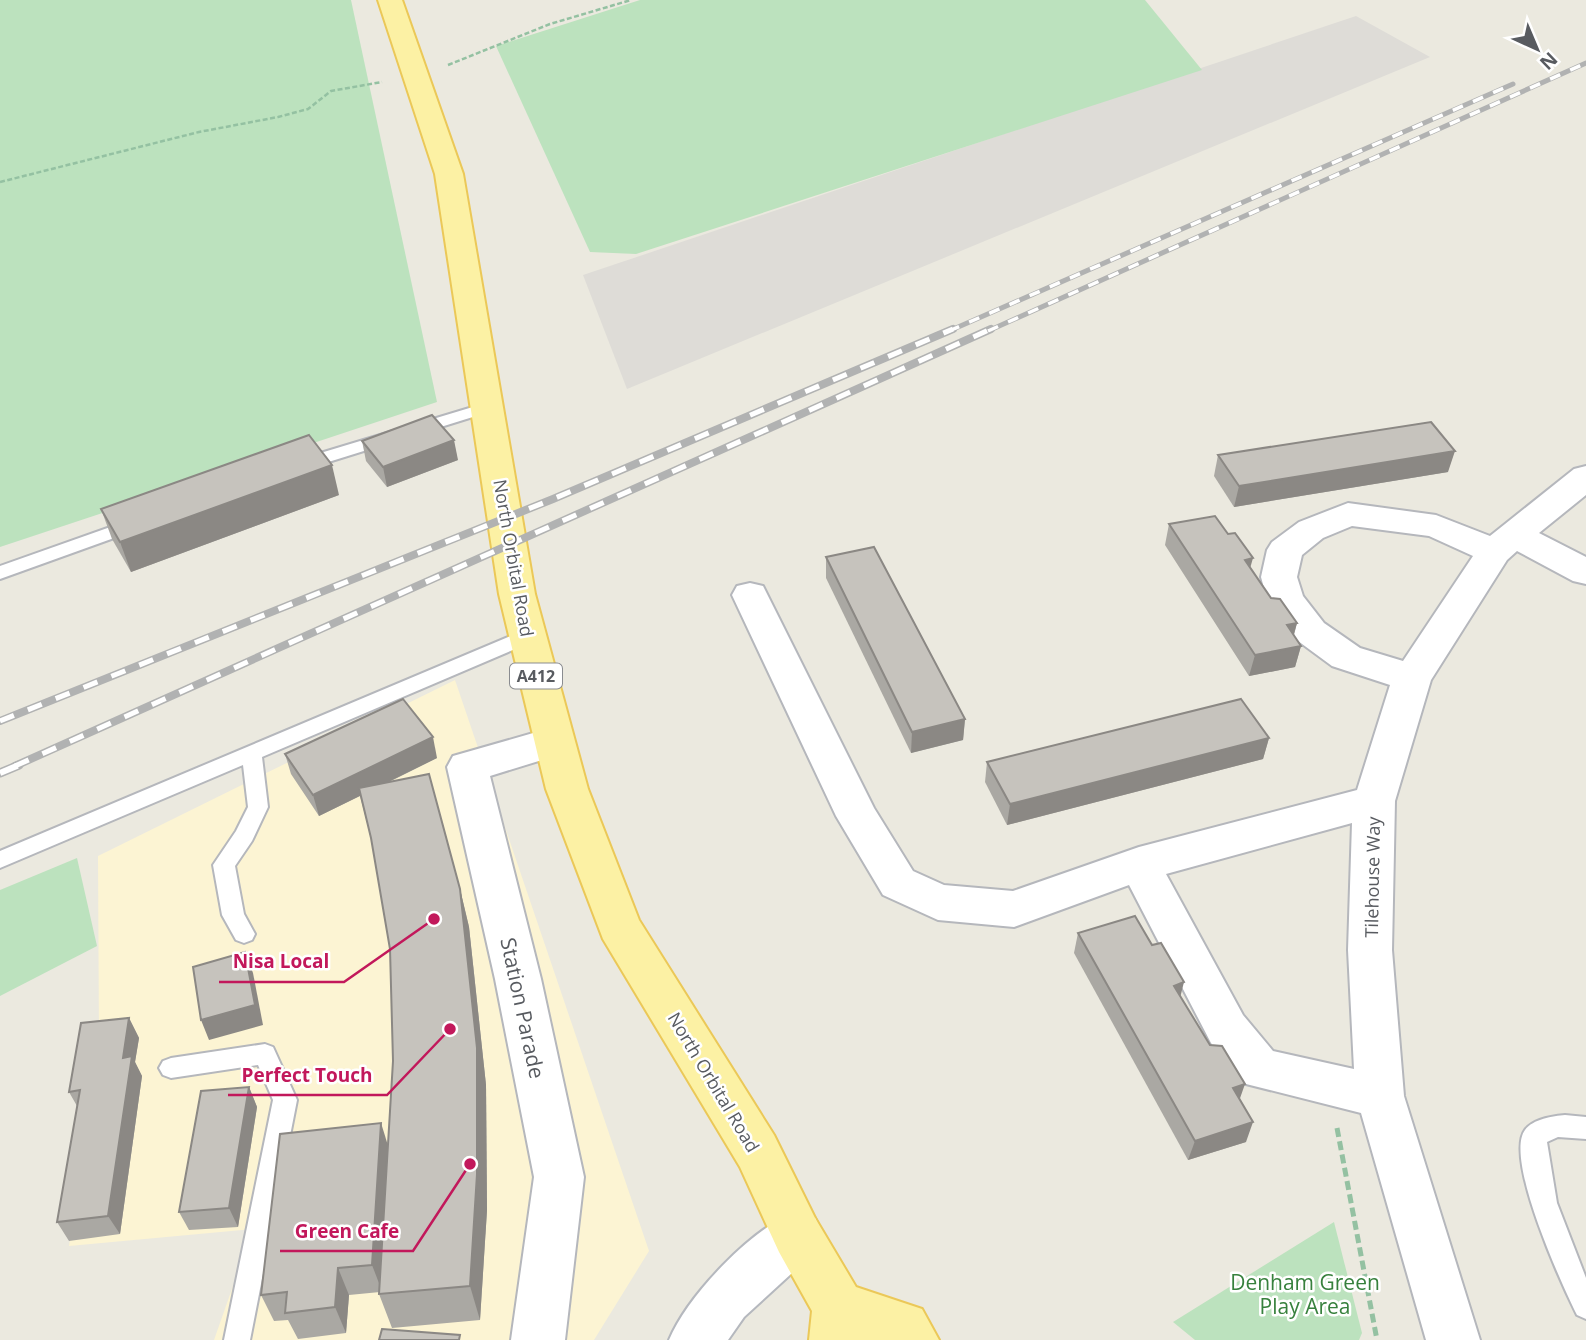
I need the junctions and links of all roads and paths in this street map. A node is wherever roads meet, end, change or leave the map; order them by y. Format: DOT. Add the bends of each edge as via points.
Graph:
graph roads {
  1 [pos="390,0"];
  2 [pos="631,0"];
  3 [pos="416,78"];
  4 [pos="0,182"];
  5 [pos="486,408"];
  6 [pos="278,473"];
  7 [pos="1586,477"];
  8 [pos="150,519"];
  9 [pos="1504,543"];
  10 [pos="1586,572"];
  11 [pos="0,573"];
  12 [pos="750,595"];
  13 [pos="527,636"];
  14 [pos="1412,678"];
  15 [pos="554,742"];
  16 [pos="251,752"];
  17 [pos="1374,801"];
  18 [pos="0,860"];
  19 [pos="1139,864"];
  20 [pos="244,934"];
  21 [pos="171,1068"];
  22 [pos="1328,1084"];
  23 [pos="1380,1096"];
  24 [pos="1586,1128"];
  25 [pos="797,1235"];
  26 [pos="1586,1306"];
  27 [pos="838,1324"];
  28 [pos="1376,1339"];
  29 [pos="237,1340"];
  30 [pos="538,1340"];
  31 [pos="696,1340"];
  32 [pos="912,1340"];
  33 [pos="1454,1340"];
  1 -- 3 [label="main road, North Orbital Road / A412"];
  2 -- 3 [label="path" via="550,24"];
  3 -- 4 [label="path" via="331,91 308,109"];
  3 -- 5 [label="main road, North Orbital Road / A412" via="449,174"];
  5 -- 6 [label="lane"];
  5 -- 13 [label="main road, North Orbital Road / A412"];
  7 -- 9 [label="street, Tilehouse Way"];
  8 -- 11 [label="lane"];
  9 -- 10 [label="street"];
  9 -- 14 [label="street, Tilehouse Way"];
  9 -- 14 [label="street" via="1436,526 1348,514 1311,530 1285,550 1279,577 1285,599 1311,632 1346,657"];
  12 -- 19 [label="street" via="857,816 898,883 938,902 1014,909"];
  13 -- 15 [label="main road, North Orbital Road / A412"];
  13 -- 16 [label="lane"];
  14 -- 17 [label="street, Tilehouse Way"];
  15 -- 25 [label="main road, North Orbital Road / A412" via="619,926 757,1151"];
  15 -- 30 [label="street, Station Parade" via="467,767 559,1177"];
  16 -- 18 [label="lane"];
  16 -- 20 [label="lane" via="258,807 224,864 233,915"];
  17 -- 19 [label="street"];
  17 -- 23 [label="street, Tilehouse Way" via="1370,950"];
  19 -- 22 [label="street" via="1227,1029 1259,1068"];
  21 -- 29 [label="lane" via="265,1054 285,1101"];
  22 -- 23 [label="street"];
  22 -- 28 [label="path"];
  23 -- 33 [label="street, Tilehouse Way"];
  24 -- 26 [label="lane" via="1544,1128 1534,1137 1535,1168 1550,1225"];
  25 -- 27 [label="main road, North Orbital Road / A412"];
  25 -- 31 [label="street" via="725,1299"];
  27 -- 32 [label="main road, North Orbital Road / A412" via="903,1327"];
}
